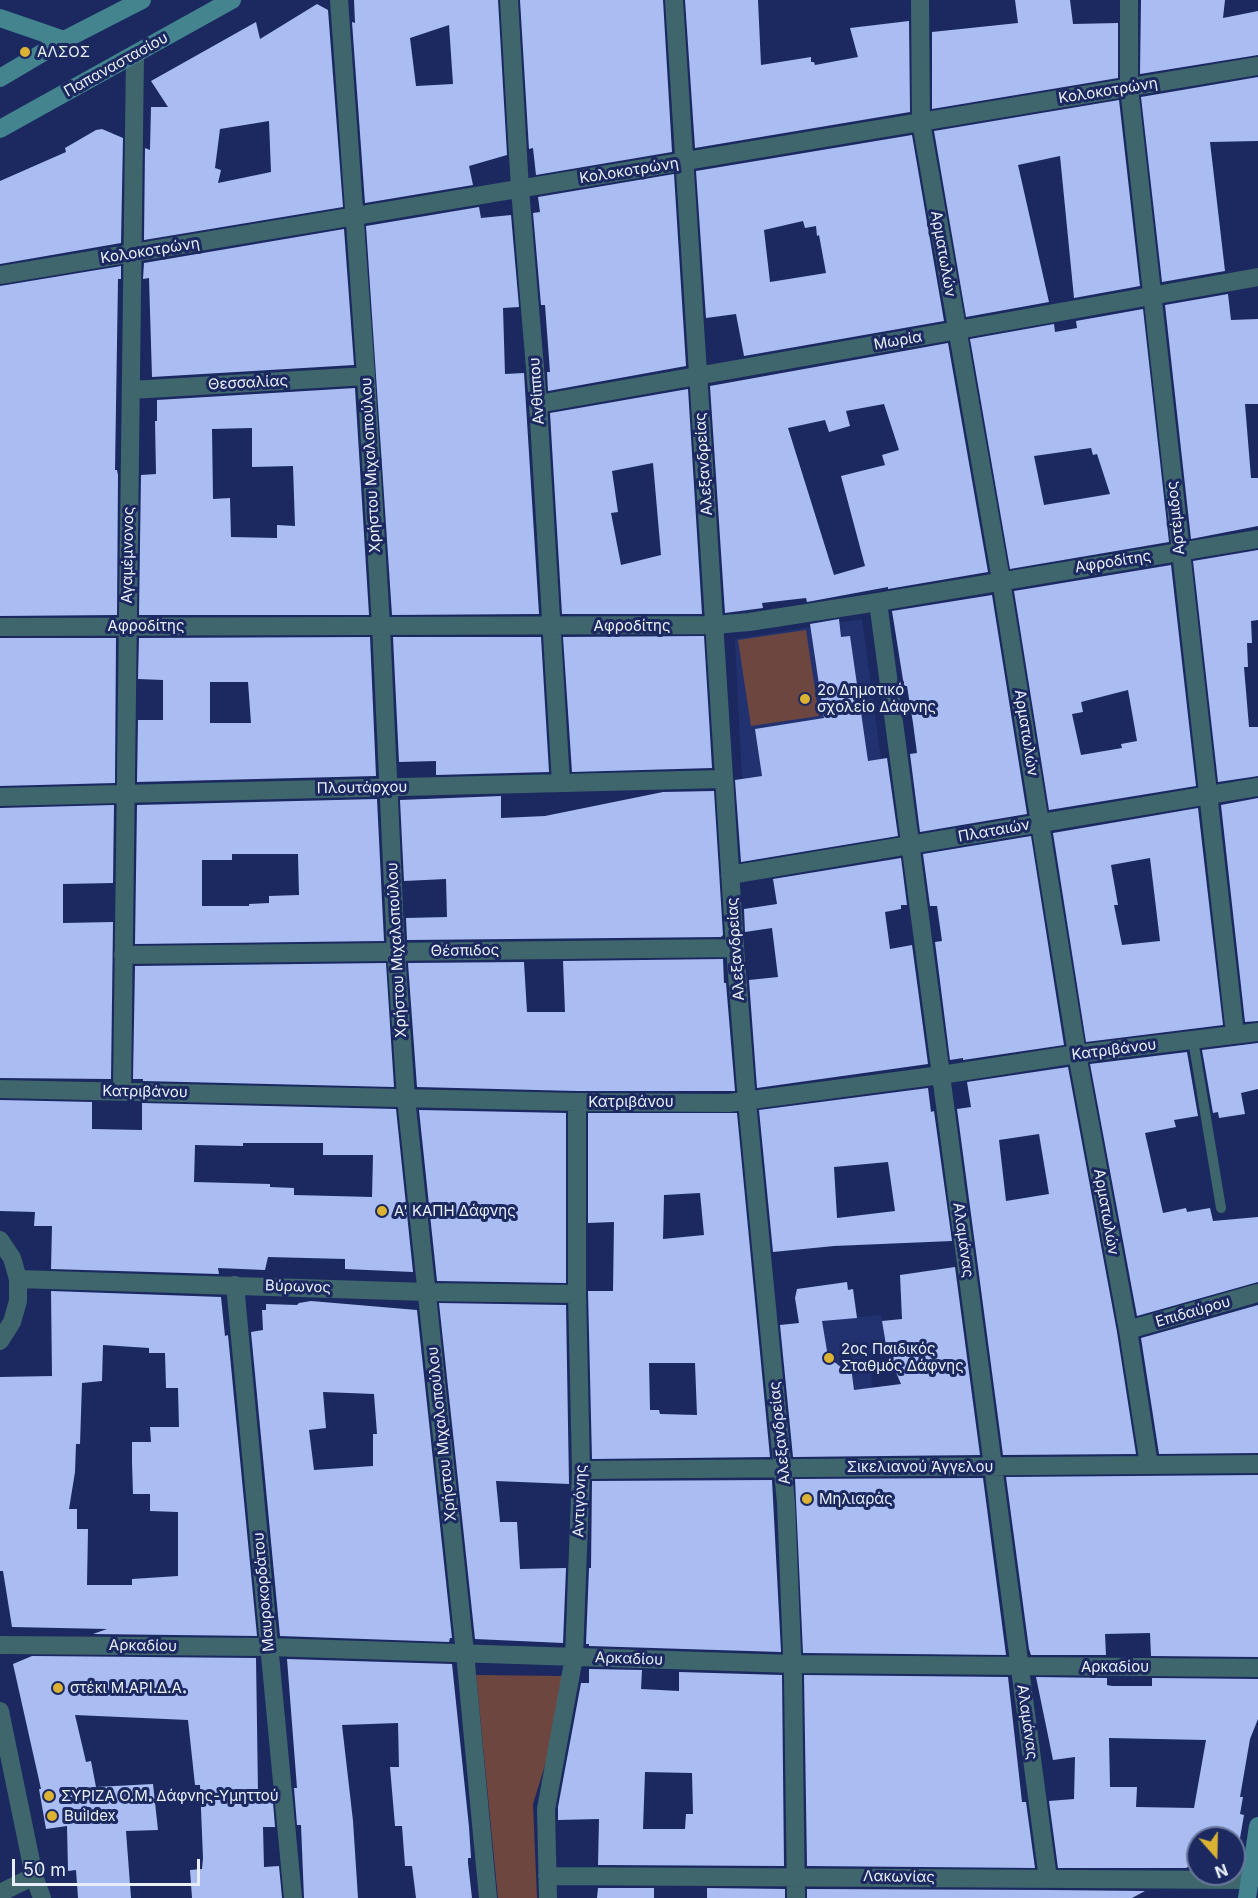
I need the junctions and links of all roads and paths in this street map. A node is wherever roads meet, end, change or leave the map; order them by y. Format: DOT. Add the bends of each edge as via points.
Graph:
graph roads {
  1 [pos="142,0"];
  2 [pos="232,0"];
  3 [pos="339,0"];
  4 [pos="509,0"];
  5 [pos="674,0"];
  6 [pos="920,0"];
  7 [pos="1129,0"];
  8 [pos="0,18"];
  9 [pos="64,40"];
  10 [pos="135,54"];
  11 [pos="1258,66"];
  12 [pos="0,78"];
  13 [pos="1129,87"];
  14 [pos="921,122"];
  15 [pos="0,129"];
  16 [pos="685,162"];
  17 [pos="520,189"];
  18 [pos="355,216"];
  19 [pos="132,254"];
  20 [pos="0,276"];
  21 [pos="1258,277"];
  22 [pos="1152,296"];
  23 [pos="956,331"];
  24 [pos="366,376"];
  25 [pos="699,376"];
  26 [pos="131,390"];
  27 [pos="538,404"];
  28 [pos="1258,539"];
  29 [pos="1180,551"];
  30 [pos="1001,580"];
  31 [pos="878,602"];
  32 [pos="381,625"];
  33 [pos="714,625"];
  34 [pos="128,626"];
  35 [pos="551,626"];
  36 [pos="0,627"];
  37 [pos="724,779"];
  38 [pos="561,783"];
  39 [pos="387,787"];
  40 [pos="1258,787"];
  41 [pos="125,794"];
  42 [pos="1208,795"];
  43 [pos="0,797"];
  44 [pos="1041,823"];
  45 [pos="910,845"];
  46 [pos="730,875"];
  47 [pos="735,948"];
  48 [pos="396,952"];
  49 [pos="123,955"];
  50 [pos="1258,1032"];
  51 [pos="1235,1034"];
  52 [pos="1193,1040"];
  53 [pos="1077,1054"];
  54 [pos="941,1075"];
  55 [pos="0,1089"];
  56 [pos="122,1091"];
  57 [pos="406,1098"];
  58 [pos="577,1102"];
  59 [pos="747,1102"];
  60 [pos="1221,1209"];
  61 [pos="0,1240"];
  62 [pos="18,1279"];
  63 [pos="235,1285"];
  64 [pos="427,1292"];
  65 [pos="1258,1293"];
  66 [pos="577,1294"];
  67 [pos="1128,1330"];
  68 [pos="0,1341"];
  69 [pos="1258,1464"];
  70 [pos="1149,1465"];
  71 [pos="993,1467"];
  72 [pos="783,1468"];
  73 [pos="581,1470"];
  74 [pos="0,1645"];
  75 [pos="269,1647"];
  76 [pos="465,1653"];
  77 [pos="574,1657"];
  78 [pos="793,1664"];
  79 [pos="1020,1667"];
  80 [pos="1258,1668"];
  81 [pos="0,1711"];
  82 [pos="1258,1826"];
  83 [pos="34,1876"];
  84 [pos="547,1876"];
  85 [pos="797,1876"];
  86 [pos="1048,1879"];
  87 [pos="1250,1880"];
  88 [pos="0,1893"];
  89 [pos="42,1898"];
  90 [pos="293,1898"];
  91 [pos="488,1898"];
  92 [pos="548,1898"];
  93 [pos="796,1898"];
  94 [pos="1247,1898"];
  1 -- 9 [label="street"];
  2 -- 10 [label="street, Παπαναστασίου"];
  3 -- 18 [label="street, Χρήστου Μιχαλοπούλου"];
  4 -- 17 [label="street, Ανθίππου"];
  5 -- 16 [label="street, Αλεξανδρείας"];
  6 -- 14 [label="street, Αρματωλών"];
  7 -- 13 [label="street, Αρτέμιδος"];
  8 -- 9 [label="street"];
  9 -- 12 [label="street"];
  10 -- 15 [label="street, Παπαναστασίου"];
  10 -- 19 [label="street, Αγαμέμνονος"];
  11 -- 13 [label="street, Κολοκοτρώνη"];
  13 -- 14 [label="street, Κολοκοτρώνη"];
  13 -- 22 [label="street, Αρτέμιδος"];
  14 -- 16 [label="street, Κολοκοτρώνη"];
  14 -- 23 [label="street, Αρματωλών"];
  16 -- 17 [label="street, Κολοκοτρώνη"];
  16 -- 25 [label="street, Αλεξανδρείας"];
  17 -- 18 [label="street, Κολοκοτρώνη"];
  17 -- 27 [label="street, Ανθίππου"];
  18 -- 19 [label="street, Κολοκοτρώνη"];
  18 -- 24 [label="street, Χρήστου Μιχαλοπούλου"];
  19 -- 20 [label="street, Κολοκοτρώνη"];
  19 -- 26 [label="street, Αγαμέμνονος"];
  21 -- 22 [label="street, Μωρία"];
  22 -- 23 [label="street, Μωρία"];
  22 -- 29 [label="street, Αρτέμιδος"];
  23 -- 25 [label="street, Μωρία"];
  23 -- 30 [label="street, Αρματωλών"];
  24 -- 26 [label="street, Θεσσαλίας"];
  24 -- 32 [label="street, Χρήστου Μιχαλοπούλου"];
  25 -- 27 [label="street, Μωρία"];
  25 -- 33 [label="street, Αλεξανδρείας"];
  26 -- 34 [label="street, Αγαμέμνονος"];
  27 -- 35 [label="street, Ανθίππου"];
  28 -- 29 [label="street, Αφροδίτης"];
  29 -- 30 [label="street, Αφροδίτης"];
  29 -- 42 [label="street, Αρτέμιδος"];
  30 -- 31 [label="street, Αφροδίτης"];
  30 -- 44 [label="street, Αρματωλών"];
  31 -- 33 [label="street, Αφροδίτης"];
  31 -- 45 [label="street, Αλαμάνας"];
  32 -- 34 [label="street, Αφροδίτης"];
  32 -- 35 [label="street, Αφροδίτης"];
  32 -- 39 [label="street, Χρήστου Μιχαλοπούλου"];
  33 -- 35 [label="street, Αφροδίτης"];
  33 -- 37 [label="street, Αλεξανδρείας"];
  34 -- 36 [label="street, Αφροδίτης"];
  34 -- 41 [label="street, Αγαμέμνονος"];
  35 -- 38 [label="street, Ανθίππου"];
  37 -- 38 [label="street, Πλουτάρχου"];
  37 -- 46 [label="street, Αλεξανδρείας"];
  38 -- 39 [label="street, Πλουτάρχου"];
  39 -- 41 [label="street, Πλουτάρχου"];
  39 -- 48 [label="street, Χρήστου Μιχαλοπούλου"];
  40 -- 42 [label="street, Πλαταιών"];
  41 -- 43 [label="street, Πλουτάρχου"];
  41 -- 49 [label="street, Αγαμέμνονος"];
  42 -- 44 [label="street, Πλαταιών"];
  42 -- 51 [label="street, Αρτέμιδος"];
  44 -- 45 [label="street, Πλαταιών"];
  44 -- 53 [label="street, Αρματωλών"];
  45 -- 46 [label="street, Πλαταιών"];
  45 -- 54 [label="street, Αλαμάνας"];
  46 -- 47 [label="street, Αλεξανδρείας"];
  47 -- 48 [label="street, Θέσπιδος"];
  47 -- 59 [label="street, Αλεξανδρείας"];
  48 -- 49 [label="street, Θέσπιδος"];
  48 -- 57 [label="street, Χρήστου Μιχαλοπούλου"];
  49 -- 56 [label="street, Αγαμέμνονος"];
  50 -- 51 [label="street, Κατριβάνου"];
  51 -- 52 [label="street, Κατριβάνου"];
  52 -- 53 [label="street, Κατριβάνου"];
  52 -- 60 [label="lane"];
  53 -- 54 [label="street, Κατριβάνου"];
  53 -- 67 [label="street, Αρματωλών"];
  54 -- 59 [label="street, Κατριβάνου"];
  54 -- 71 [label="street, Αλαμάνας"];
  55 -- 56 [label="street, Κατριβάνου"];
  56 -- 57 [label="street, Κατριβάνου"];
  57 -- 58 [label="street, Κατριβάνου"];
  57 -- 64 [label="street, Χρήστου Μιχαλοπούλου"];
  58 -- 59 [label="street, Κατριβάνου"];
  58 -- 66 [label="street, Αντιγόνης"];
  59 -- 72 [label="street, Αλεξανδρείας"];
  61 -- 62 [label="street" via="12,1258"];
  62 -- 63 [label="street, Βύρωνος"];
  62 -- 68 [label="street" via="18,1301 12,1322"];
  63 -- 64 [label="street, Βύρωνος"];
  63 -- 75 [label="street, Μαυροκορδάτου"];
  64 -- 66 [label="street, Βύρωνος"];
  64 -- 76 [label="street, Χρήστου Μιχαλοπούλου"];
  65 -- 67 [label="street, Επιδαύρου"];
  66 -- 73 [label="street, Αντιγόνης"];
  67 -- 70 [label="street, Αρματωλών"];
  69 -- 70 [label="street, Σικελιανού Άγγελου"];
  70 -- 71 [label="street, Σικελιανού Άγγελου"];
  71 -- 72 [label="street, Σικελιανού Άγγελου"];
  71 -- 79 [label="street, Αλαμάνας"];
  72 -- 73 [label="street, Σικελιανού Άγγελου"];
  72 -- 78 [label="street, Αλεξανδρείας"];
  73 -- 77 [label="street, Αντιγόνης"];
  74 -- 75 [label="street, Αρκαδίου"];
  75 -- 76 [label="street, Αρκαδίου"];
  75 -- 90 [label="street, Μαυροκορδάτου"];
  76 -- 77 [label="street, Αρκαδίου"];
  76 -- 91 [label="street, Χρήστου Μιχαλοπούλου"];
  77 -- 78 [label="street, Αρκαδίου"];
  77 -- 84 [label="street, Αντιγόνης" via="546,1809"];
  78 -- 79 [label="street, Αρκαδίου"];
  78 -- 85 [label="street, Αλεξανδρείας"];
  79 -- 80 [label="street, Αρκαδίου"];
  79 -- 86 [label="street, Αλαμάνας"];
  81 -- 83 [label="street"];
  82 -- 87 [label="street"];
  83 -- 88 [label="street"];
  83 -- 89 [label="street"];
  84 -- 85 [label="street, Λακωνίας"];
  84 -- 92 [label="street, Αντιγόνης"];
  85 -- 86 [label="street, Λακωνίας"];
  85 -- 93 [label="street, Αλεξανδρείας"];
  86 -- 87 [label="street, Λακωνίας"];
  87 -- 94 [label="street"];
}
